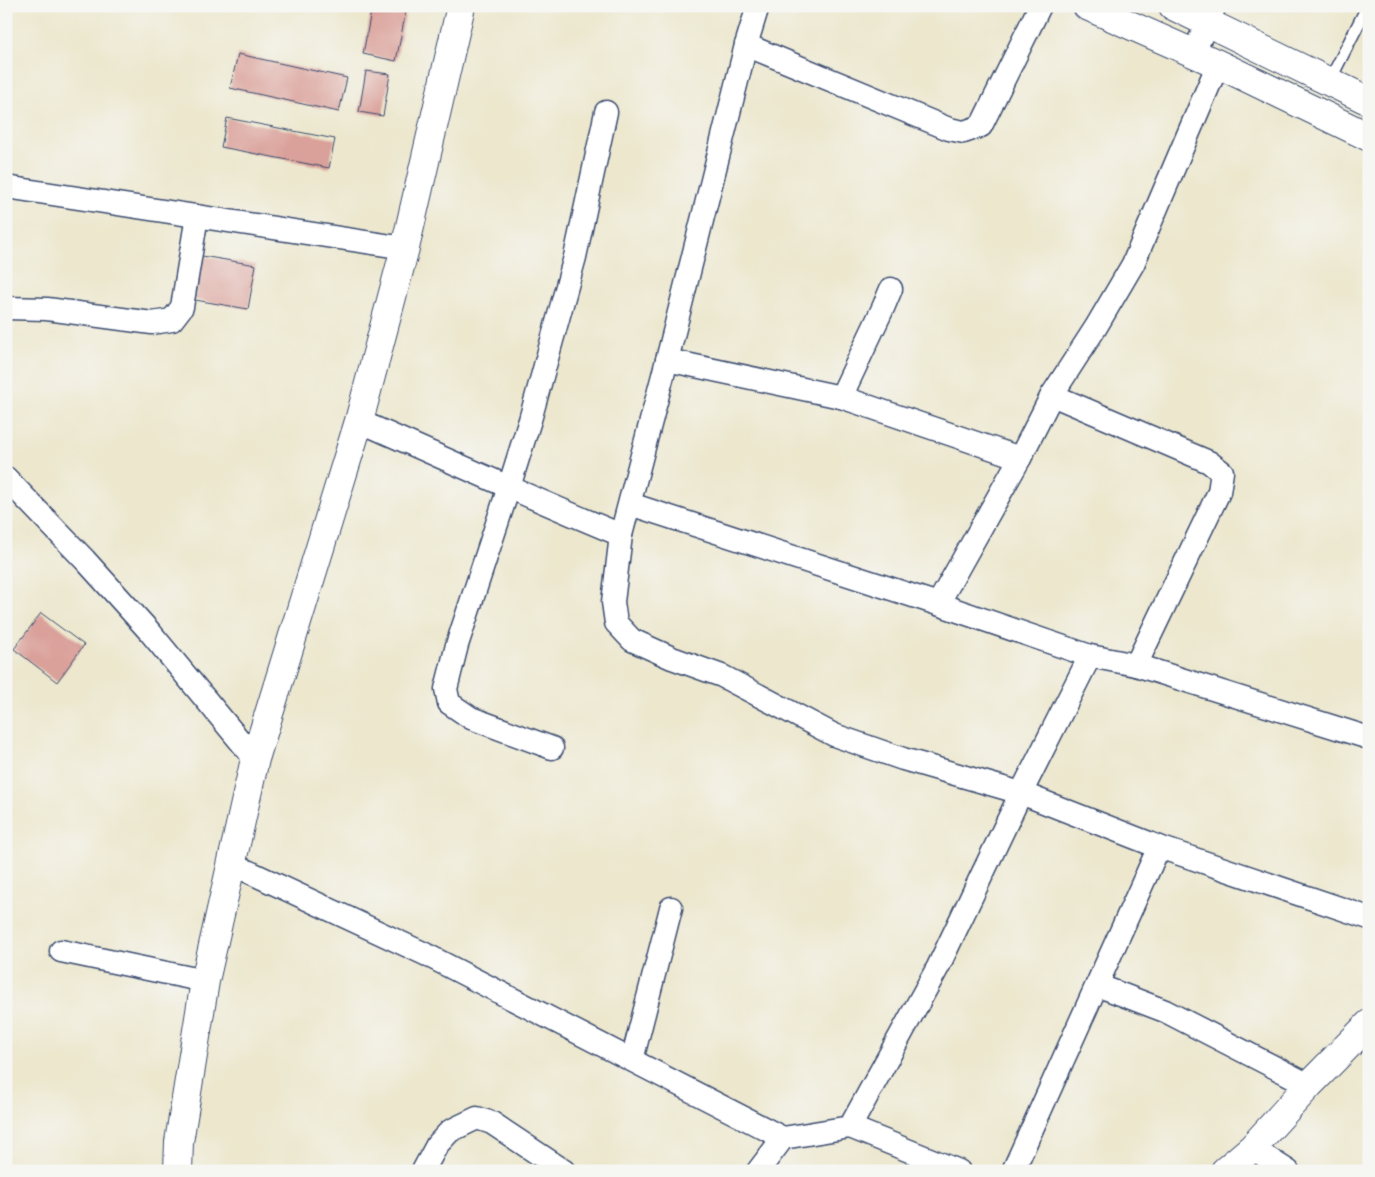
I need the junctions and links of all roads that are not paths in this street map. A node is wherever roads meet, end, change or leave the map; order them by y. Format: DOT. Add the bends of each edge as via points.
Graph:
graph roads {
  1 [pos="461,6"];
  2 [pos="758,6"];
  3 [pos="1040,6"];
  4 [pos="1087,6"];
  5 [pos="1173,6"];
  6 [pos="1369,12"];
  7 [pos="1212,14"];
  8 [pos="746,45"];
  9 [pos="1193,54"];
  10 [pos="1218,64"];
  11 [pos="1330,82"];
  12 [pos="1369,101"];
  13 [pos="606,112"];
  14 [pos="1369,137"];
  15 [pos="6,187"];
  16 [pos="197,216"];
  17 [pos="405,248"];
  18 [pos="891,289"];
  19 [pos="6,308"];
  20 [pos="667,360"];
  21 [pos="1052,395"];
  22 [pos="841,397"];
  23 [pos="359,421"];
  24 [pos="1020,458"];
  25 [pos="6,478"];
  26 [pos="509,487"];
  27 [pos="630,504"];
  28 [pos="621,535"];
  29 [pos="938,604"];
  30 [pos="1090,656"];
  31 [pos="1136,665"];
  32 [pos="1369,738"];
  33 [pos="552,748"];
  34 [pos="255,759"];
  35 [pos="1021,793"];
  36 [pos="1159,847"];
  37 [pos="230,863"];
  38 [pos="671,908"];
  39 [pos="1369,918"];
  40 [pos="60,951"];
  41 [pos="205,981"];
  42 [pos="1097,985"];
  43 [pos="1369,1024"];
  44 [pos="632,1060"];
  45 [pos="1309,1085"];
  46 [pos="850,1127"];
  47 [pos="783,1138"];
  48 [pos="1252,1148"];
  49 [pos="178,1171"];
  50 [pos="423,1171"];
  51 [pos="564,1171"];
  52 [pos="758,1171"];
  53 [pos="958,1171"];
  54 [pos="1013,1171"];
  55 [pos="1225,1171"];
  56 [pos="1288,1171"];
  1 -- 17 [label="street"];
  2 -- 8 [label="street"];
  3 -- 8 [label="street" via="981,126 964,132 949,129"];
  4 -- 9 [label="street"];
  5 -- 7 [label="street"];
  6 -- 11 [label="lane" via="1365,11"];
  7 -- 9 [label="street"];
  7 -- 11 [label="street"];
  8 -- 20 [label="street"];
  9 -- 10 [label="street"];
  10 -- 14 [label="street"];
  10 -- 21 [label="street" via="1133,264"];
  11 -- 12 [label="street"];
  13 -- 26 [label="street" via="575,257"];
  15 -- 16 [label="street"];
  16 -- 17 [label="street"];
  16 -- 19 [label="street" via="182,307 172,320 152,323 47,308"];
  17 -- 23 [label="street"];
  18 -- 22 [label="street"];
  20 -- 22 [label="street"];
  20 -- 27 [label="street"];
  21 -- 24 [label="street"];
  21 -- 31 [label="street" via="1209,462 1222,472 1219,492"];
  22 -- 24 [label="street"];
  23 -- 26 [label="street"];
  23 -- 34 [label="street"];
  24 -- 29 [label="street"];
  25 -- 34 [label="street" via="150,632"];
  26 -- 28 [label="street"];
  26 -- 33 [label="street" via="457,645 446,689 449,703 471,718"];
  27 -- 28 [label="street"];
  27 -- 29 [label="street"];
  28 -- 35 [label="street" via="613,602 616,624 632,640 722,676 834,735"];
  29 -- 30 [label="street"];
  30 -- 31 [label="street"];
  30 -- 35 [label="street"];
  31 -- 32 [label="street"];
  34 -- 37 [label="street"];
  35 -- 36 [label="street"];
  35 -- 46 [label="street" via="938,967"];
  36 -- 39 [label="street"];
  36 -- 42 [label="street"];
  37 -- 41 [label="street"];
  37 -- 44 [label="street" via="425,954"];
  38 -- 44 [label="street"];
  40 -- 41 [label="street"];
  41 -- 49 [label="street"];
  42 -- 45 [label="street" via="1165,1011"];
  42 -- 54 [label="street"];
  43 -- 45 [label="street"];
  44 -- 47 [label="street"];
  45 -- 48 [label="street"];
  46 -- 47 [label="street"];
  46 -- 53 [label="street"];
  47 -- 52 [label="street"];
  48 -- 55 [label="street"];
  48 -- 56 [label="street"];
  50 -- 51 [label="street" via="437,1145 450,1131 477,1118 492,1123"];
}
